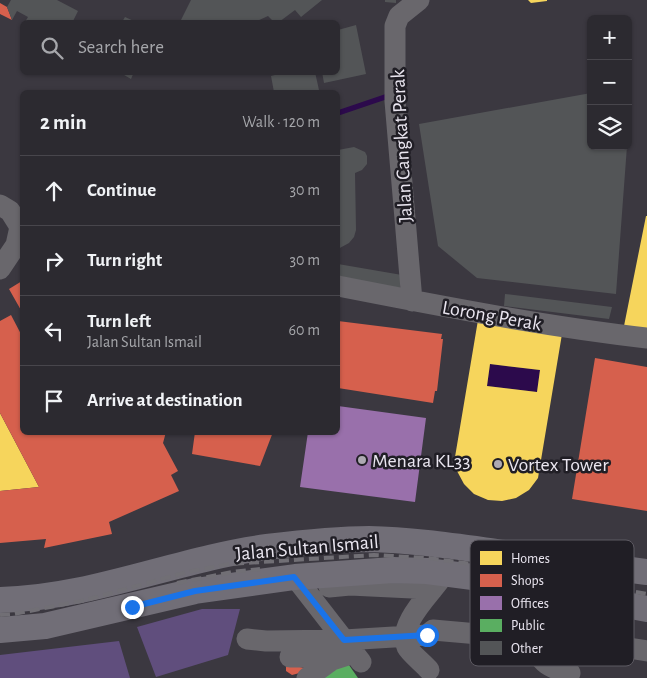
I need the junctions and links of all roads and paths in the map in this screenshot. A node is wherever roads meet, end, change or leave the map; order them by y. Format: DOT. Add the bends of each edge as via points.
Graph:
graph roads {
  1 [pos="419,0"];
  2 [pos="0,205"];
  3 [pos="0,269"];
  4 [pos="340,286"];
  5 [pos="412,301"];
  6 [pos="647,338"];
  7 [pos="470,548"];
  8 [pos="634,570"];
  9 [pos="647,572"];
  10 [pos="300,577"];
  11 [pos="470,580"];
  12 [pos="439,581"];
  13 [pos="0,600"];
  14 [pos="0,630"];
  15 [pos="405,637"];
  16 [pos="247,638"];
  17 [pos="470,642"];
  18 [pos="634,649"];
  19 [pos="647,651"];
  20 [pos="353,652"];
  21 [pos="290,657"];
  22 [pos="332,660"];
  23 [pos="634,662"];
  24 [pos="548,666"];
  25 [pos="647,666"];
  26 [pos="429,670"];
  27 [pos="570,673"];
  28 [pos="307,678"];
  1 -- 5 [label="street, Jalan Cangkat Perak" via="399,16 395,26 395,101"];
  2 -- 3 [label="street" via="10,211 20,227 16,245"];
  4 -- 5 [label="street, Lorong Perak"];
  5 -- 6 [label="street, Lorong Perak"];
  7 -- 13 [label="main road, Jalan Sultan Ismail" via="368,539 268,547 204,558 75,592"];
  8 -- 9 [label="main road, Jalan Sultan Ismail"];
  10 -- 12 [label="main road, Jalan Sultan Ismail" via="392,570"];
  10 -- 14 [label="main road, Jalan Sultan Ismail" via="195,591 45,626"];
  10 -- 20 [label="street"];
  11 -- 12 [label="main road, Jalan Sultan Ismail"];
  12 -- 15 [label="street" via="407,625"];
  15 -- 17 [label="street" via="427,635 434,640"];
  15 -- 20 [label="street"];
  15 -- 26 [label="street" via="407,647"];
  16 -- 20 [label="street"];
  18 -- 19 [label="street"];
  20 -- 22 [label="street"];
  21 -- 22 [label="street"];
  22 -- 28 [label="street"];
  23 -- 25 [label="street"];
  24 -- 27 [label="street"];
}
